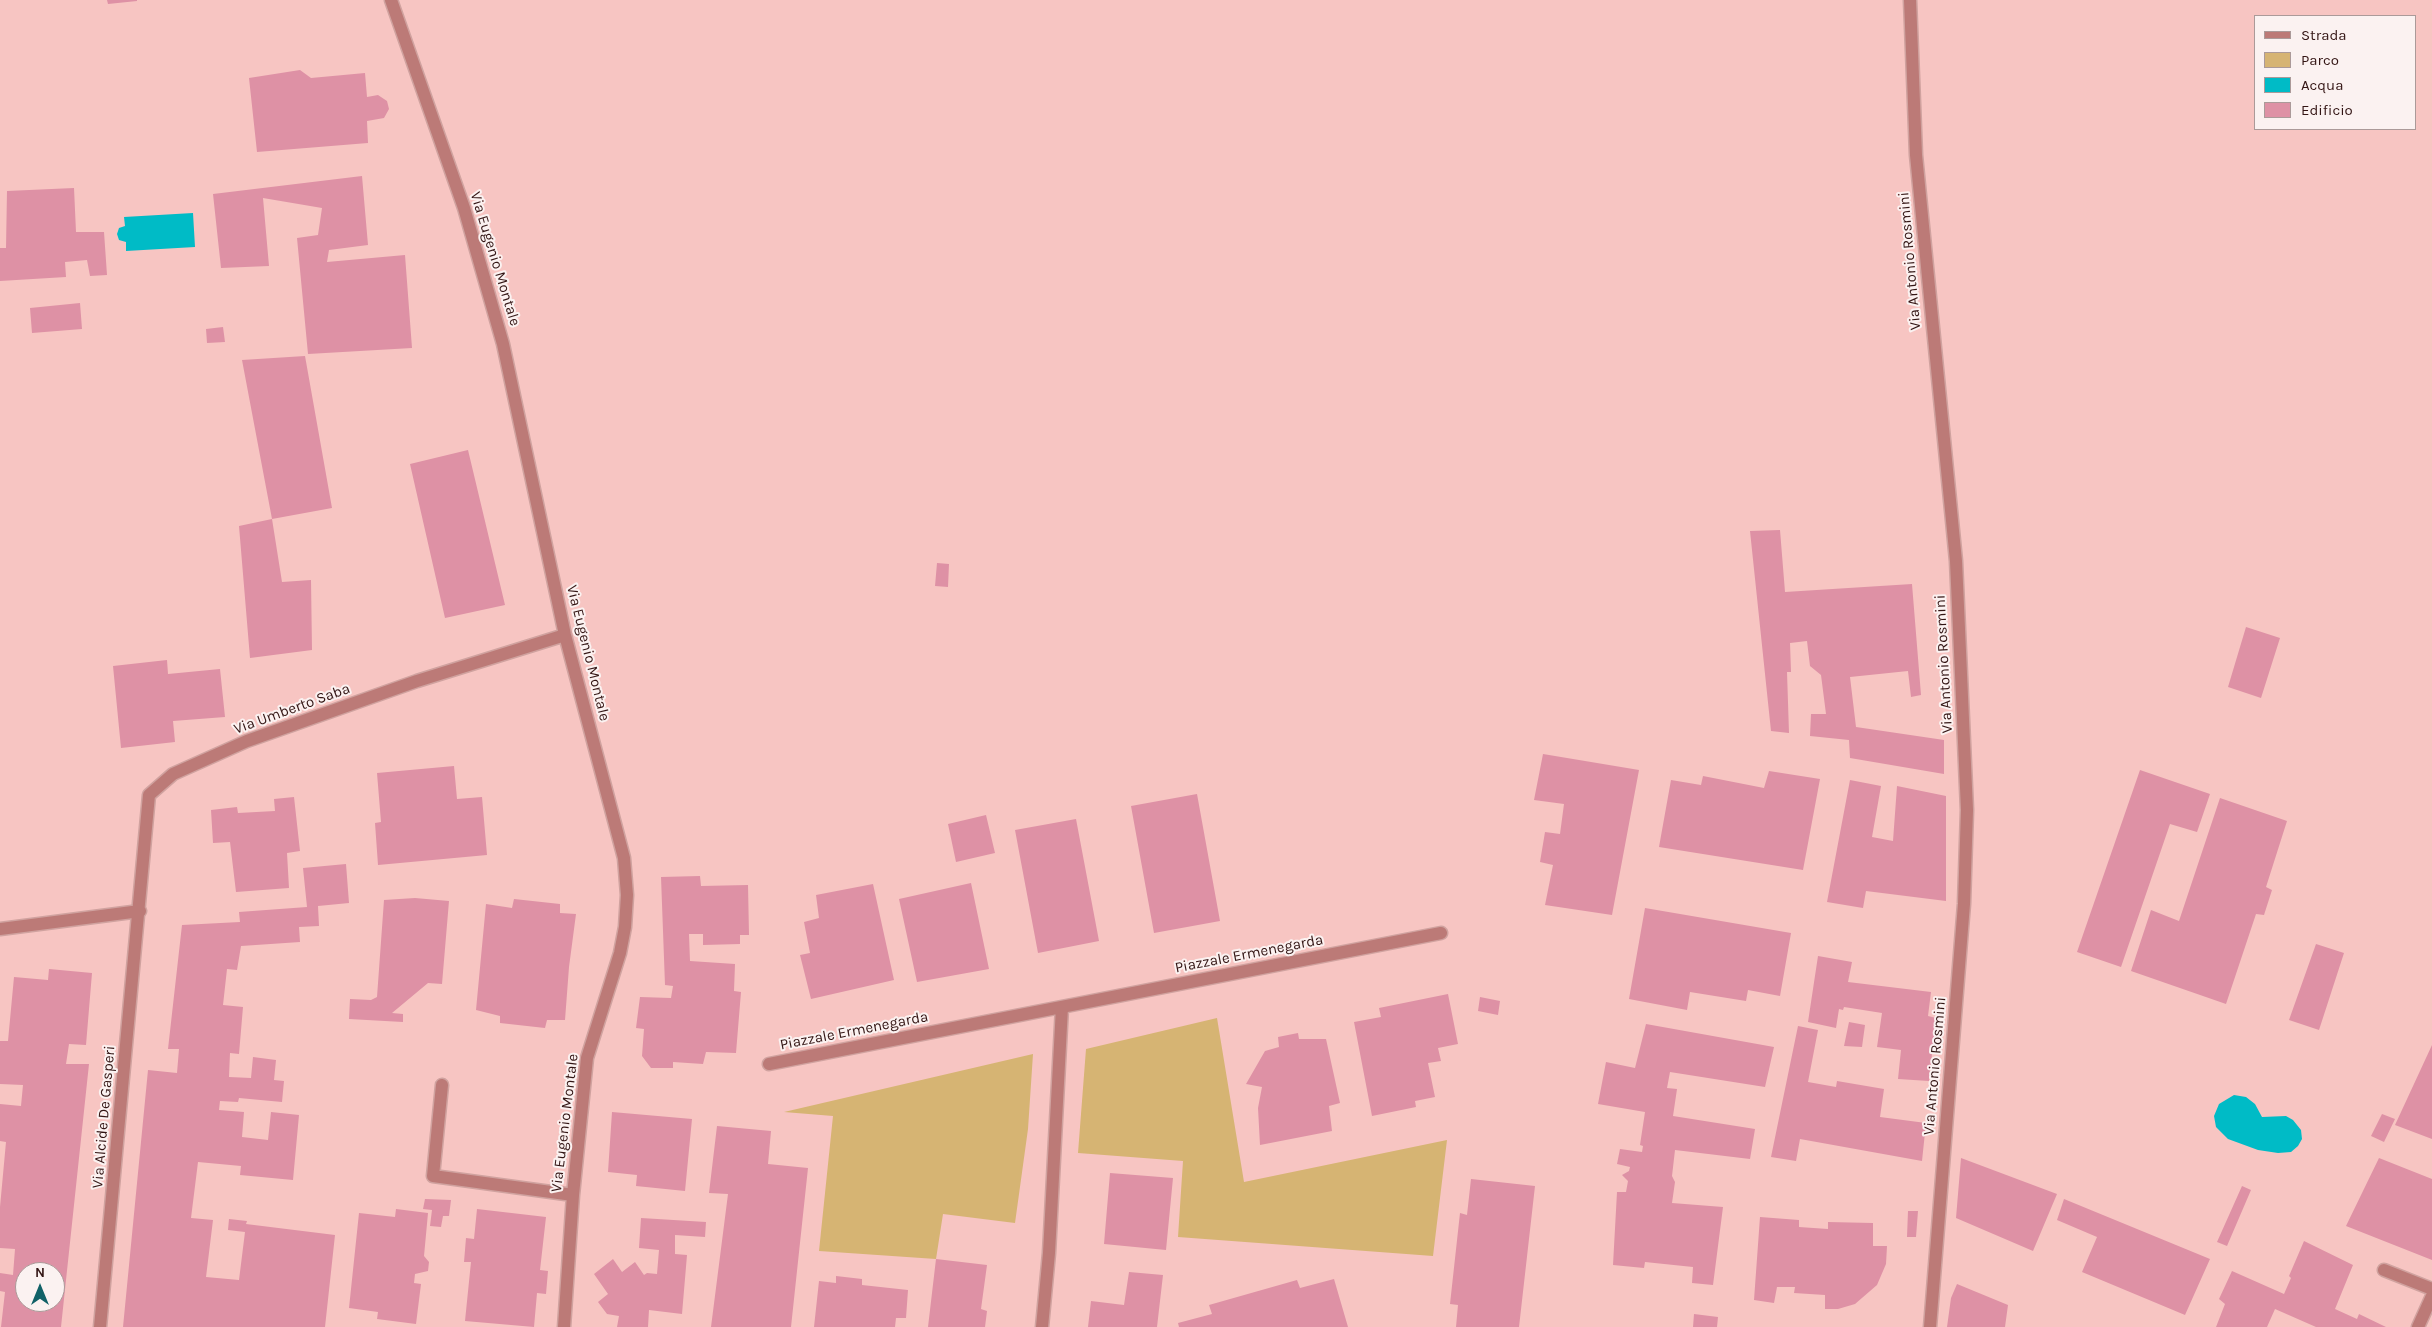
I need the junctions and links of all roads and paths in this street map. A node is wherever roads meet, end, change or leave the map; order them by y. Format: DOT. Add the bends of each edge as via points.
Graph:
graph roads {
  1 [pos="391,0"];
  2 [pos="1910,0"];
  3 [pos="565,635"];
  4 [pos="140,911"];
  5 [pos="0,929"];
  6 [pos="1441,933"];
  7 [pos="1062,1007"];
  8 [pos="769,1064"];
  9 [pos="442,1085"];
  10 [pos="573,1195"];
  11 [pos="2384,1270"];
  12 [pos="2432,1289"];
  13 [pos="2432,1296"];
  14 [pos="100,1327"];
  15 [pos="564,1327"];
  16 [pos="1042,1327"];
  17 [pos="1930,1327"];
  18 [pos="2418,1327"];
  1 -- 3 [label="street, Via Eugenio Montale" via="464,208 503,344"];
  2 -- 17 [label="street, Via Antonio Rosmini" via="1916,155 1956,561 1966,810 1964,904"];
  3 -- 4 [label="street, Via Umberto Saba" via="247,741 172,774 149,795 142,847"];
  3 -- 10 [label="street, Via Eugenio Montale" via="624,858 627,895 620,953 587,1058"];
  4 -- 5 [label="street"];
  4 -- 14 [label="street, Via Alcide De Gasperi"];
  6 -- 7 [label="street, Piazzale Ermenegarda"];
  7 -- 8 [label="street, Piazzale Ermenegarda"];
  7 -- 16 [label="street"];
  9 -- 10 [label="street" via="433,1176"];
  10 -- 15 [label="street, Via Eugenio Montale"];
  11 -- 12 [label="street"];
  13 -- 18 [label="street"];
}
